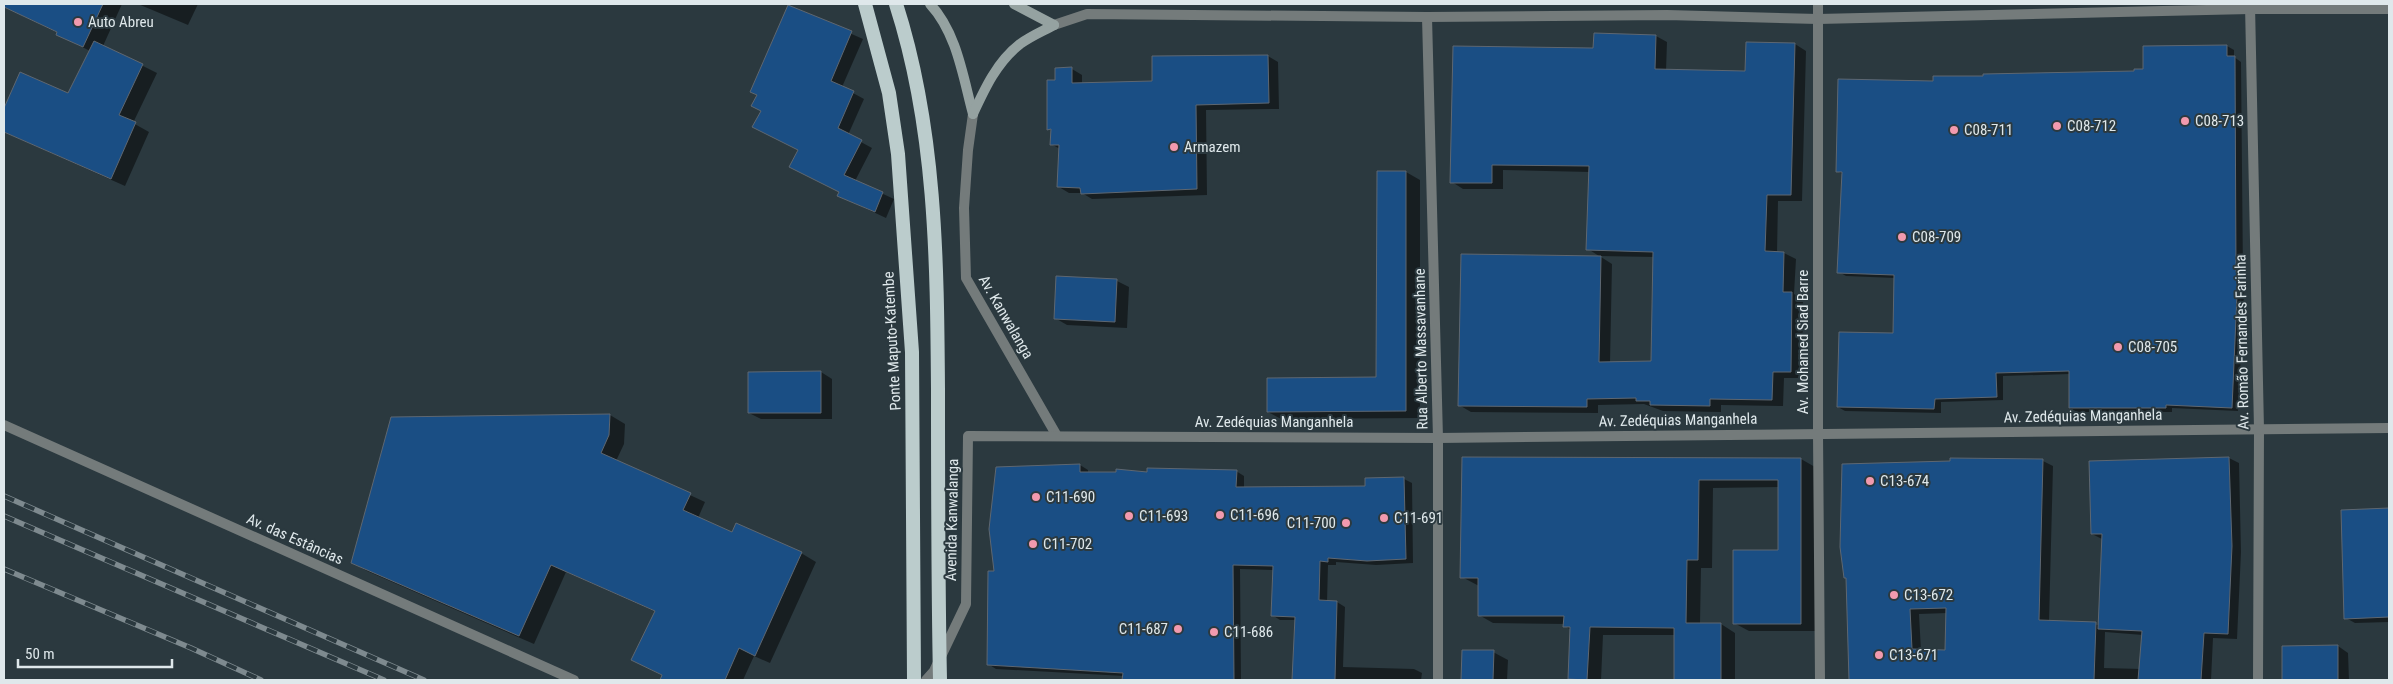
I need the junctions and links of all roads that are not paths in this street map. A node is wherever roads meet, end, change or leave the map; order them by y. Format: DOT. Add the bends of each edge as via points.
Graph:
graph roads {
  1 [pos="864,4"];
  2 [pos="896,4"];
  3 [pos="930,4"];
  4 [pos="1014,4"];
  5 [pos="1818,4"];
  6 [pos="2250,6"];
  7 [pos="2389,9"];
  8 [pos="1427,16"];
  9 [pos="1818,19"];
  10 [pos="1054,25"];
  11 [pos="973,114"];
  12 [pos="4,425"];
  13 [pos="2389,428"];
  14 [pos="2259,429"];
  15 [pos="1818,434"];
  16 [pos="968,436"];
  17 [pos="1057,436"];
  18 [pos="1438,438"];
  19 [pos="574,680"];
  20 [pos="914,680"];
  21 [pos="926,680"];
  22 [pos="940,680"];
  23 [pos="1438,680"];
  24 [pos="1820,680"];
  25 [pos="2258,680"];
  1 -- 20 [label="highway, Ponte Maputo-Katembe" via="890,102 898,154 912,352"];
  2 -- 22 [label="highway" via="919,87 929,164 937,308"];
  3 -- 11 [label="main road" via="938,12 952,39"];
  4 -- 10 [label="main road"];
  5 -- 9 [label="street, Av. Mohamed Siad Barre"];
  6 -- 7 [label="street"];
  6 -- 9 [label="street"];
  6 -- 14 [label="street, Av. Romão Fernandes Farinha"];
  8 -- 9 [label="street" via="1668,15"];
  8 -- 10 [label="street" via="1087,14"];
  8 -- 18 [label="street, Rua Alberto Massavanhane"];
  9 -- 15 [label="street, Av. Mohamed Siad Barre"];
  10 -- 11 [label="main road" via="1020,44 1005,59 988,81"];
  11 -- 17 [label="street, Av. Kanwalanga" via="964,208 966,278"];
  12 -- 19 [label="street, Av. das Estâncias"];
  13 -- 14 [label="street, Av. Zedéquias Manganhela"];
  14 -- 15 [label="street, Av. Zedéquias Manganhela"];
  14 -- 25 [label="street, Av. Romão Fernandes Farinha"];
  15 -- 18 [label="street, Av. Zedéquias Manganhela"];
  15 -- 24 [label="street, Av. Mohamed Siad Barre"];
  16 -- 17 [label="street, Av. Zedéquias Manganhela"];
  16 -- 21 [label="street, Avenida Kanwalanga" via="966,604 934,671"];
  17 -- 18 [label="street, Av. Zedéquias Manganhela"];
  18 -- 23 [label="street, Rua Alberto Massavanhane"];
}
